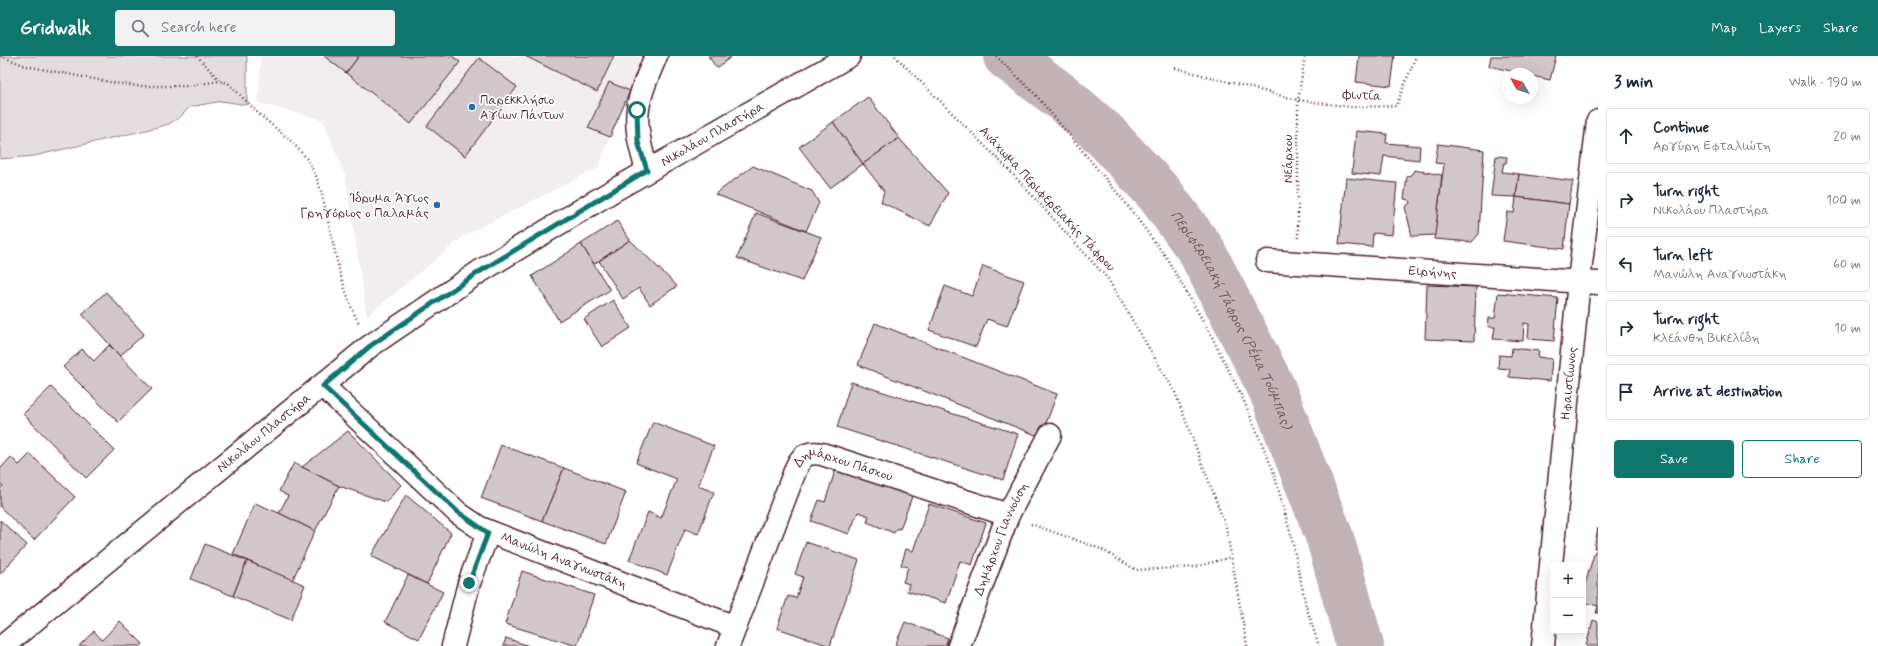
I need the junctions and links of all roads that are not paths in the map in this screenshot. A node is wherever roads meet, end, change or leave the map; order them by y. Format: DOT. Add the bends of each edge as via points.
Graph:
graph roads {
  1 [pos="656,56"];
  2 [pos="849,56"];
  3 [pos="1598,121"];
  4 [pos="647,170"];
  5 [pos="1267,261"];
  6 [pos="1588,282"];
  7 [pos="323,386"];
  8 [pos="1050,435"];
  9 [pos="1008,515"];
  10 [pos="488,533"];
  11 [pos="731,636"];
  12 [pos="4,646"];
  13 [pos="453,646"];
  14 [pos="958,646"];
  15 [pos="1544,646"];
  1 -- 4 [label="street" via="636,115 638,142"];
  2 -- 4 [label="street, Νικολάου Πλαστήρα"];
  3 -- 6 [label="street, Ηφαιστίωνος"];
  4 -- 7 [label="street, Νικολάου Πλαστήρα" via="479,272 370,346"];
  5 -- 6 [label="street, Ειρήνης"];
  6 -- 15 [label="street, Ηφαιστίωνος"];
  7 -- 10 [label="street, Μανώλη Αναγνωστάκη" via="458,512"];
  7 -- 12 [label="street, Νικολάου Πλαστήρα"];
  8 -- 9 [label="street, Δημάρχου Γιαννούση"];
  9 -- 11 [label="street, Δημάρχου Πάσχου" via="822,454 806,454 798,464"];
  9 -- 14 [label="street, Δημάρχου Γιαννούση"];
  10 -- 11 [label="street, Μανώλη Αναγνωστάκη"];
  10 -- 13 [label="street" via="469,583"];
}
